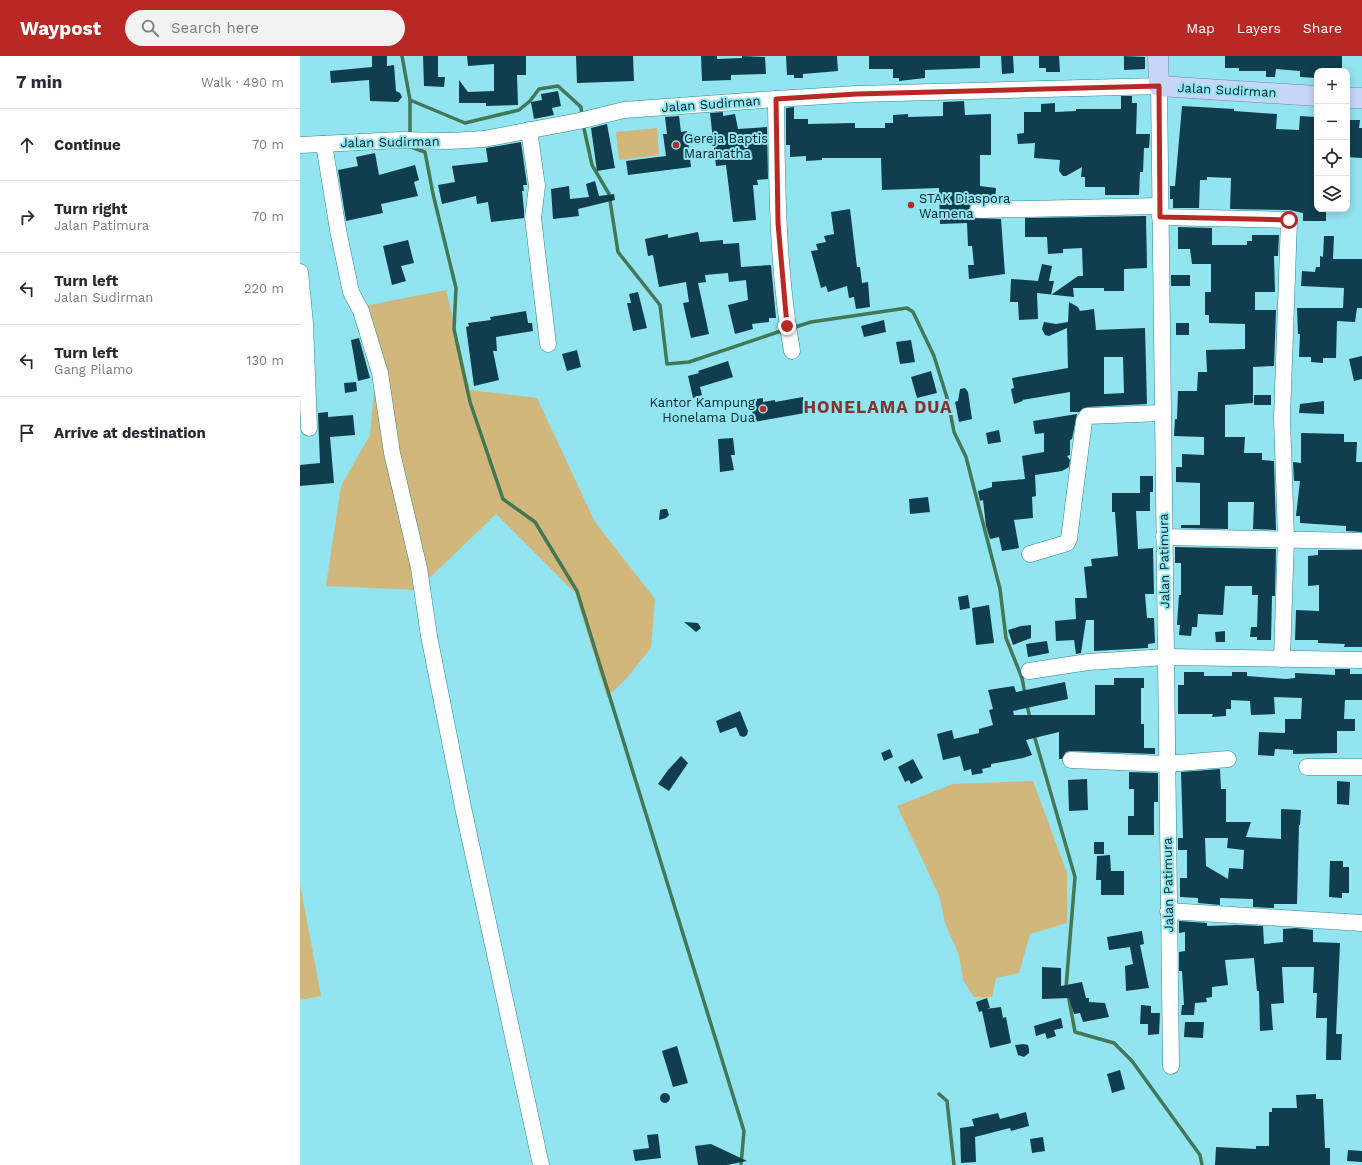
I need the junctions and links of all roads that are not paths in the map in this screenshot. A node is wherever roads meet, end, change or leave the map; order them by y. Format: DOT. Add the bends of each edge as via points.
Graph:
graph roads {
  1 [pos="1158,56"];
  2 [pos="1159,86"];
  3 [pos="1314,96"];
  4 [pos="1350,98"];
  5 [pos="1362,98"];
  6 [pos="776,99"];
  7 [pos="529,130"];
  8 [pos="324,144"];
  9 [pos="300,145"];
  10 [pos="978,210"];
  11 [pos="1160,212"];
  12 [pos="300,272"];
  13 [pos="548,344"];
  14 [pos="792,351"];
  15 [pos="1162,413"];
  16 [pos="310,428"];
  17 [pos="1164,537"];
  18 [pos="1286,539"];
  19 [pos="1362,541"];
  20 [pos="1030,554"];
  21 [pos="1166,658"];
  22 [pos="1282,659"];
  23 [pos="1362,660"];
  24 [pos="1029,671"];
  25 [pos="1228,759"];
  26 [pos="1071,760"];
  27 [pos="1166,764"];
  28 [pos="1307,767"];
  29 [pos="1362,767"];
  30 [pos="1168,911"];
  31 [pos="1362,923"];
  32 [pos="1171,1066"];
  33 [pos="541,1165"];
  1 -- 2 [label="main road, Jalan Patimura"];
  2 -- 3 [label="main road, Jalan Sudirman"];
  2 -- 6 [label="street, Jalan Sudirman" via="857,94"];
  2 -- 11 [label="street, Jalan Patimura"];
  4 -- 5 [label="main road"];
  6 -- 7 [label="street, Jalan Sudirman" via="624,110"];
  6 -- 14 [label="street" via="778,223"];
  7 -- 8 [label="street, Jalan Sudirman" via="484,139"];
  7 -- 13 [label="street" via="537,186 533,218"];
  8 -- 9 [label="street, Jalan Sudirman"];
  8 -- 33 [label="street" via="350,292 361,311 380,373 392,454 419,568 442,705"];
  10 -- 11 [label="street"];
  11 -- 15 [label="street, Jalan Patimura"];
  11 -- 18 [label="street" via="1289,220 1282,418"];
  12 -- 16 [label="street"];
  15 -- 17 [label="street, Jalan Patimura"];
  15 -- 20 [label="street" via="1087,416 1084,422 1069,539 1067,543"];
  17 -- 18 [label="street"];
  17 -- 21 [label="street, Jalan Patimura"];
  18 -- 19 [label="street"];
  18 -- 22 [label="street"];
  21 -- 22 [label="street"];
  21 -- 24 [label="street" via="1088,662"];
  21 -- 27 [label="street, Jalan Patimura"];
  22 -- 23 [label="street"];
  25 -- 27 [label="street"];
  26 -- 27 [label="street"];
  27 -- 30 [label="street, Jalan Patimura"];
  28 -- 29 [label="street"];
  30 -- 31 [label="street"];
  30 -- 32 [label="street, Jalan Patimura"];
}
